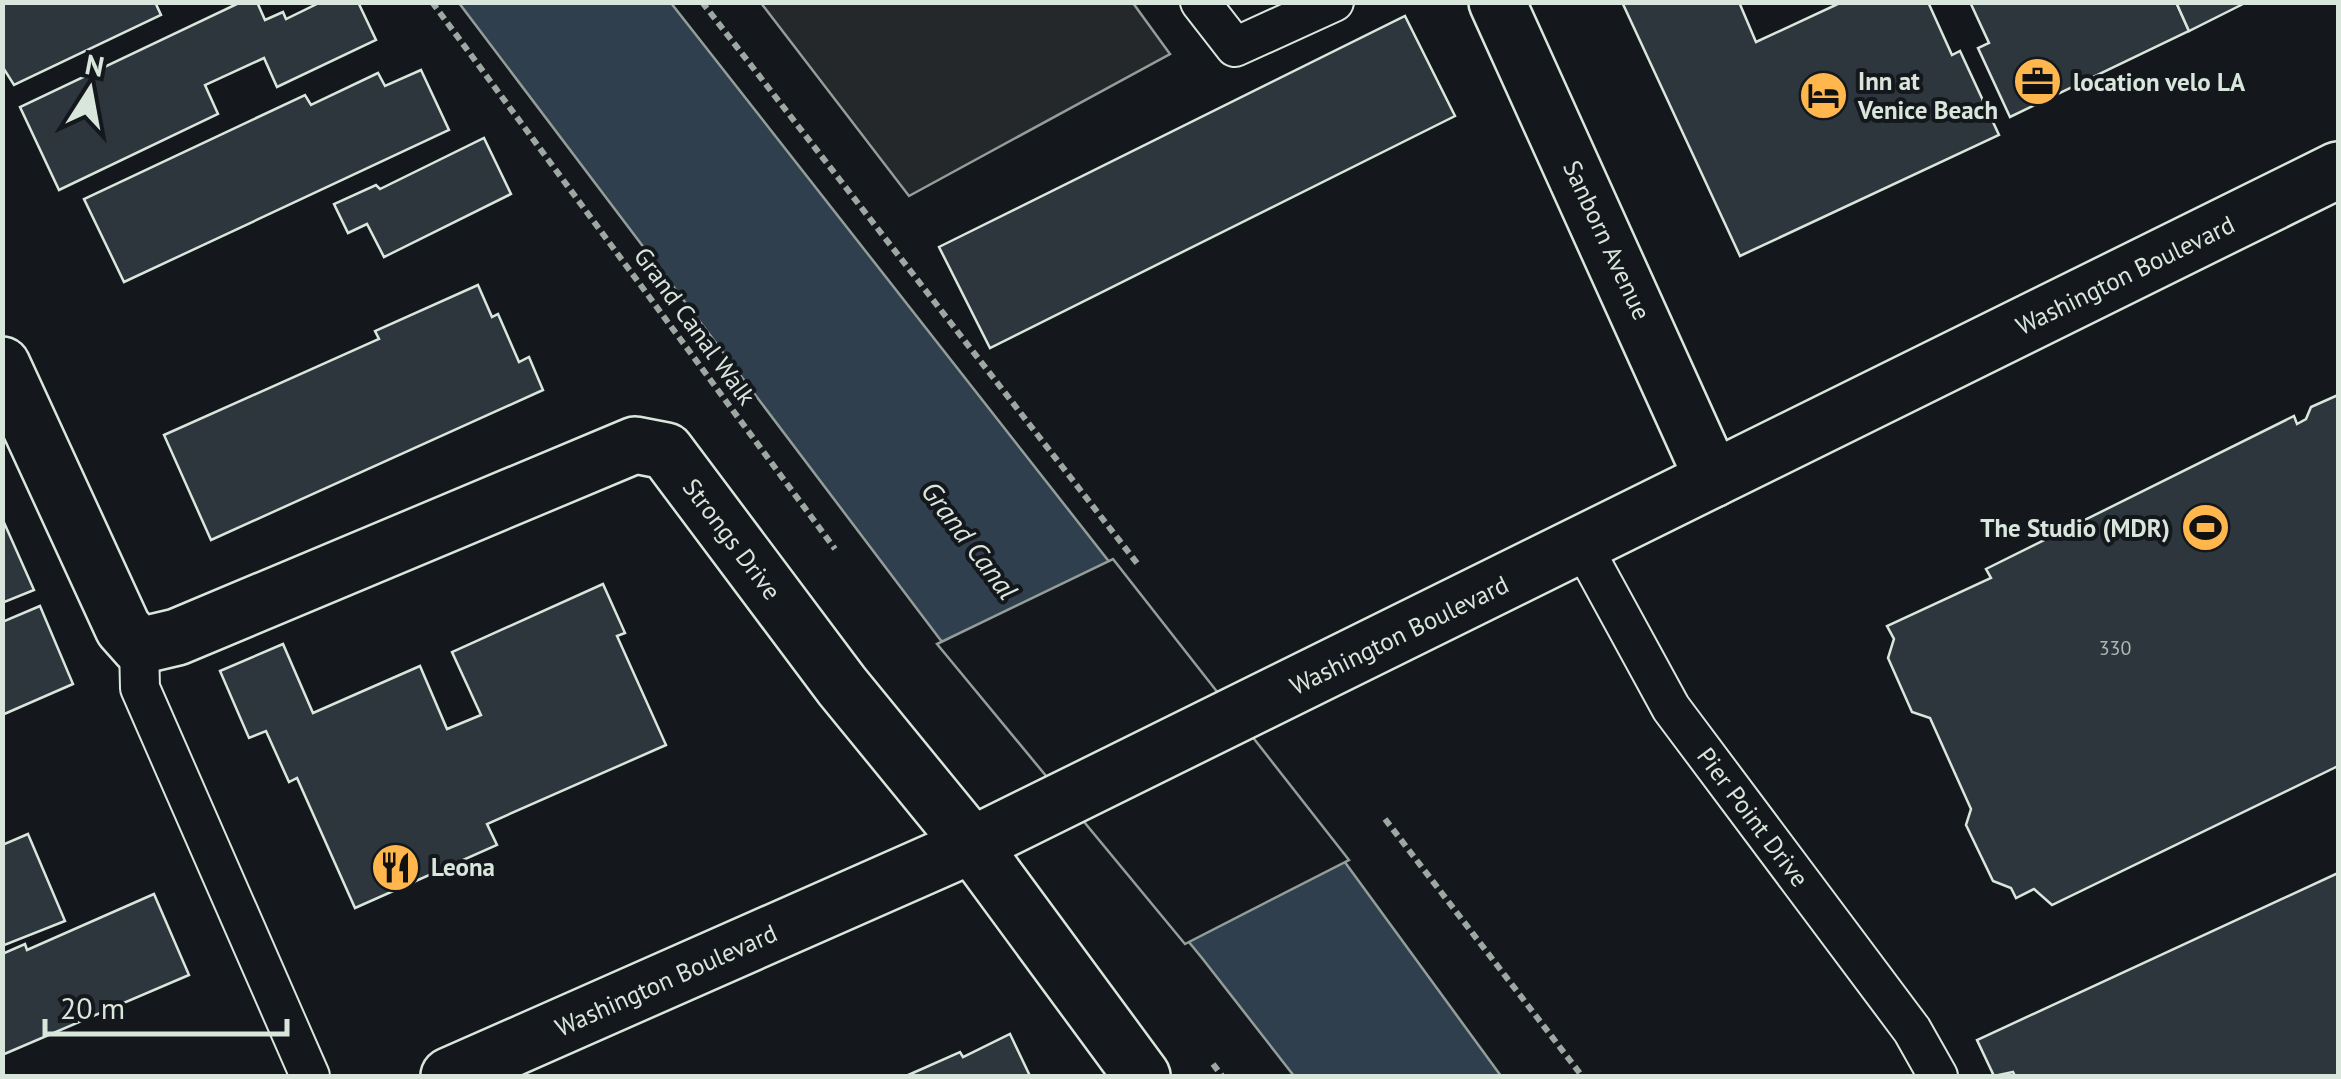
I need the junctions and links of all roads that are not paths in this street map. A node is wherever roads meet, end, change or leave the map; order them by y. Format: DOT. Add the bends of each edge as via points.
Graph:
graph roads {
  1 [pos="1200,2"];
  2 [pos="1334,2"];
  3 [pos="1496,2"];
  4 [pos="2338,170"];
  5 [pos="2,364"];
  6 [pos="1714,479"];
  7 [pos="1582,546"];
  8 [pos="139,646"];
  9 [pos="972,845"];
  10 [pos="310,1076"];
  11 [pos="448,1076"];
  12 [pos="1142,1076"];
  13 [pos="1938,1076"];
  1 -- 2 [label="lane" via="1236,47"];
  3 -- 6 [label="street, Sanborn Avenue"];
  4 -- 6 [label="street, Washington Boulevard"];
  5 -- 8 [label="street" via="123,628"];
  6 -- 7 [label="street, Washington Boulevard"];
  7 -- 9 [label="street, Washington Boulevard"];
  7 -- 13 [label="lane, Pier Point Drive" via="1671,708 1912,1030"];
  8 -- 9 [label="street, Strongs Drive" via="178,637 635,445 666,451 842,686"];
  8 -- 10 [label="lane" via="140,688"];
  9 -- 11 [label="street, Washington Boulevard"];
  9 -- 12 [label="street, Strongs Drive"];
}
